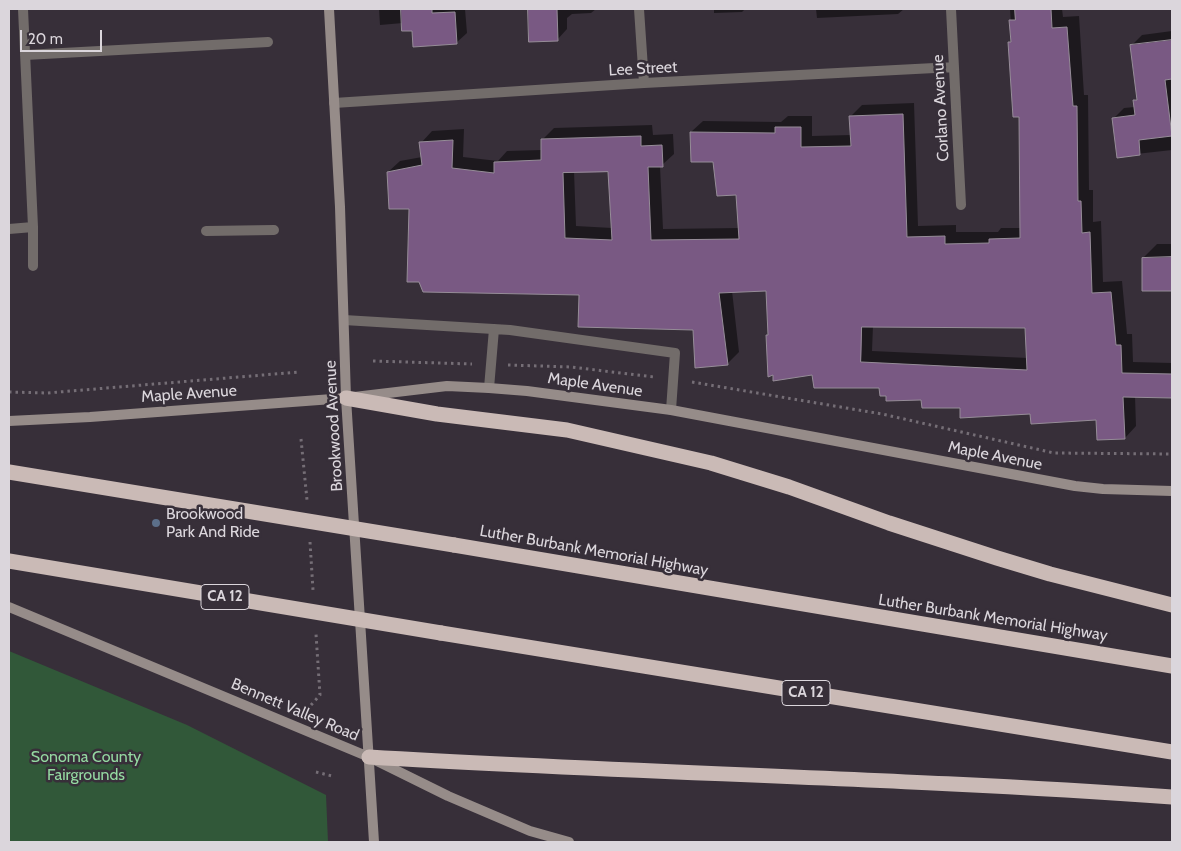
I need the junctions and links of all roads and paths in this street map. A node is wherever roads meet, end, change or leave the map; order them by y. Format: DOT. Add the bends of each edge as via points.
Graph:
graph roads {
  1 [pos="22,9"];
  2 [pos="329,9"];
  3 [pos="640,9"];
  4 [pos="951,9"];
  5 [pos="268,42"];
  6 [pos="25,55"];
  7 [pos="954,67"];
  8 [pos="644,83"];
  9 [pos="334,103"];
  10 [pos="961,205"];
  11 [pos="33,227"];
  12 [pos="9,229"];
  13 [pos="274,230"];
  14 [pos="206,231"];
  15 [pos="33,266"];
  16 [pos="344,320"];
  17 [pos="494,329"];
  18 [pos="373,361"];
  19 [pos="492,364"];
  20 [pos="299,372"];
  21 [pos="674,380"];
  22 [pos="489,388"];
  23 [pos="9,392"];
  24 [pos="346,398"];
  25 [pos="671,410"];
  26 [pos="9,421"];
  27 [pos="301,439"];
  28 [pos="1172,454"];
  29 [pos="9,472"];
  30 [pos="1172,491"];
  31 [pos="307,507"];
  32 [pos="309,537"];
  33 [pos="9,561"];
  34 [pos="313,596"];
  35 [pos="1172,605"];
  36 [pos="9,607"];
  37 [pos="315,626"];
  38 [pos="1172,666"];
  39 [pos="311,705"];
  40 [pos="1172,752"];
  41 [pos="369,758"];
  42 [pos="316,772"];
  43 [pos="332,776"];
  44 [pos="1172,798"];
  45 [pos="374,842"];
  46 [pos="569,842"];
  1 -- 6 [label="street"];
  2 -- 9 [label="street, Brookwood Avenue"];
  3 -- 8 [label="street"];
  4 -- 7 [label="street, Corlano Avenue"];
  5 -- 6 [label="street"];
  6 -- 11 [label="street"];
  7 -- 8 [label="street, Lee Street"];
  7 -- 10 [label="street, Corlano Avenue"];
  8 -- 9 [label="street, Lee Street"];
  9 -- 16 [label="street, Brookwood Avenue"];
  11 -- 12 [label="street"];
  11 -- 15 [label="street"];
  13 -- 14 [label="street"];
  16 -- 17 [label="street"];
  16 -- 24 [label="street, Brookwood Avenue"];
  17 -- 19 [label="street"];
  17 -- 21 [label="street" via="675,353"];
  18 -- 19 [label="path"];
  19 -- 21 [label="path" via="571,367"];
  19 -- 22 [label="street"];
  20 -- 23 [label="path" via="47,393"];
  21 -- 25 [label="street"];
  21 -- 28 [label="path" via="882,414 1054,453"];
  22 -- 24 [label="street, Maple Avenue" via="446,386"];
  22 -- 25 [label="street, Maple Avenue"];
  24 -- 26 [label="street, Maple Avenue"];
  24 -- 35 [label="highway" via="437,414 567,430 710,463 978,553"];
  24 -- 41 [label="street, Brookwood Avenue"];
  25 -- 30 [label="street, Maple Avenue" via="1067,485"];
  27 -- 31 [label="path"];
  29 -- 38 [label="highway, Luther Burbank Memorial Highway, bridge"];
  32 -- 34 [label="path"];
  33 -- 40 [label="highway, CA 12, bridge"];
  36 -- 41 [label="street, Bennett Valley Road"];
  37 -- 39 [label="path" via="320,695"];
  41 -- 44 [label="highway" via="894,781"];
  41 -- 45 [label="street, Brookwood Avenue"];
  41 -- 46 [label="street, Bennett Valley Road" via="530,831"];
  42 -- 43 [label="path"];
}
